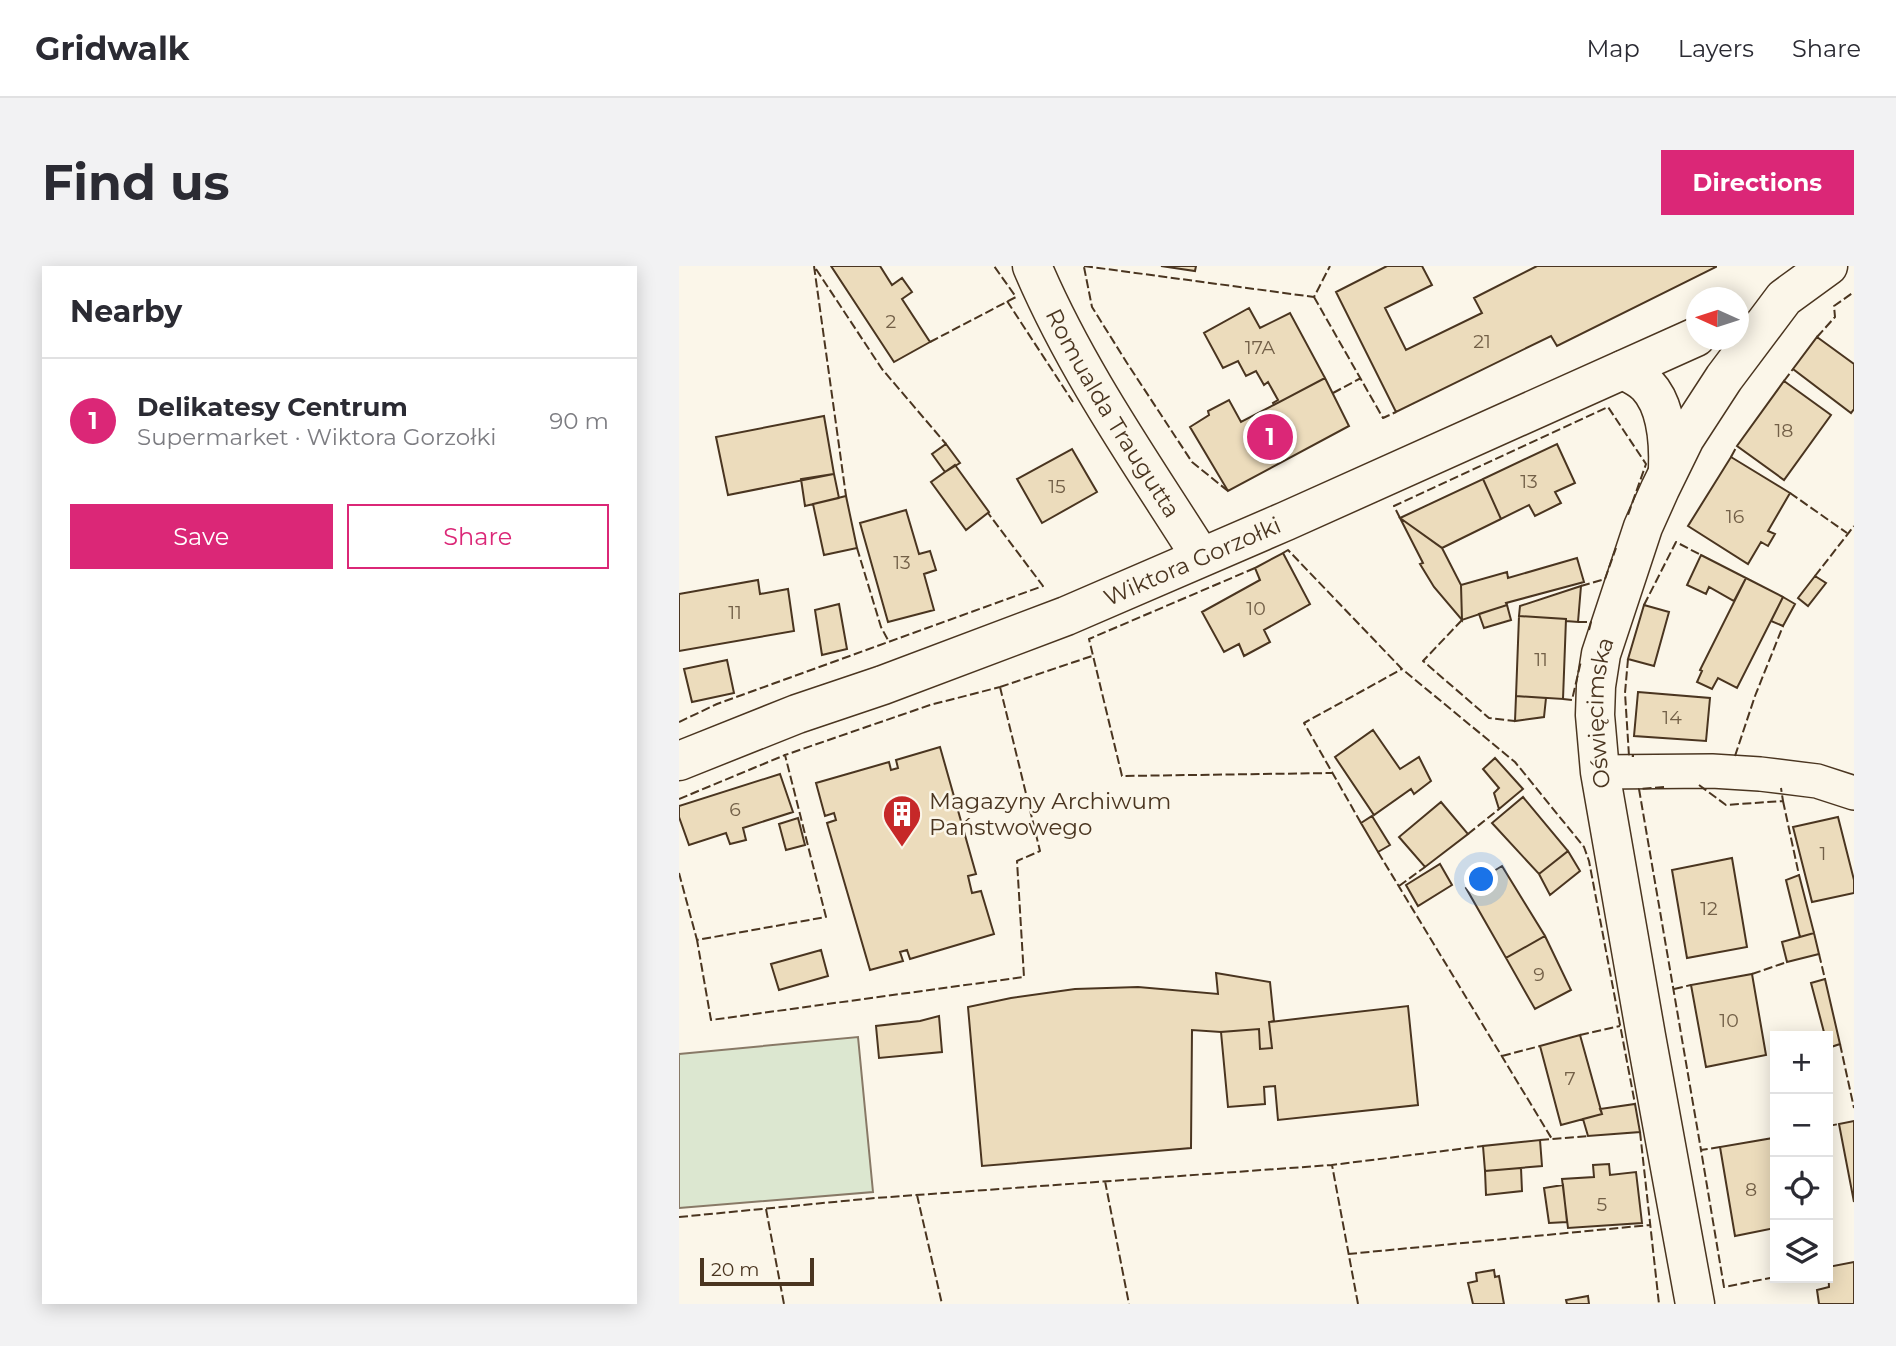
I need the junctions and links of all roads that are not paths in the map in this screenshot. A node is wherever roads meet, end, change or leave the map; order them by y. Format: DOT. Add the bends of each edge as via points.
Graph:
graph roads {
  1 [pos="1032,266"];
  2 [pos="1828,266"];
  3 [pos="1784,298"];
  4 [pos="1749,313"];
  5 [pos="1686,342"];
  6 [pos="1623,370"];
  7 [pos="1668,471"];
  8 [pos="1201,557"];
  9 [pos="679,761"];
  10 [pos="1600,772"];
  11 [pos="1854,793"];
  12 [pos="1695,1304"];
  1 -- 8 [label="main road, Romualda Traugutta" via="1082,368"];
  2 -- 3 [label="main road, Oświęcimska"];
  3 -- 4 [label="main road"];
  3 -- 7 [label="main road, Oświęcimska" via="1724,378"];
  5 -- 6 [label="main road, Wiktora Gorzołki"];
  6 -- 7 [label="main road" via="1648,386 1655,397 1669,448"];
  6 -- 8 [label="main road, Wiktora Gorzołki"];
  7 -- 10 [label="main road, Oświęcimska" via="1643,527 1601,654 1595,715"];
  8 -- 9 [label="main road, Wiktora Gorzołki" via="1066,616"];
  10 -- 11 [label="street" via="1760,774 1817,781"];
  10 -- 12 [label="main road, Oświęcimska"];
}
